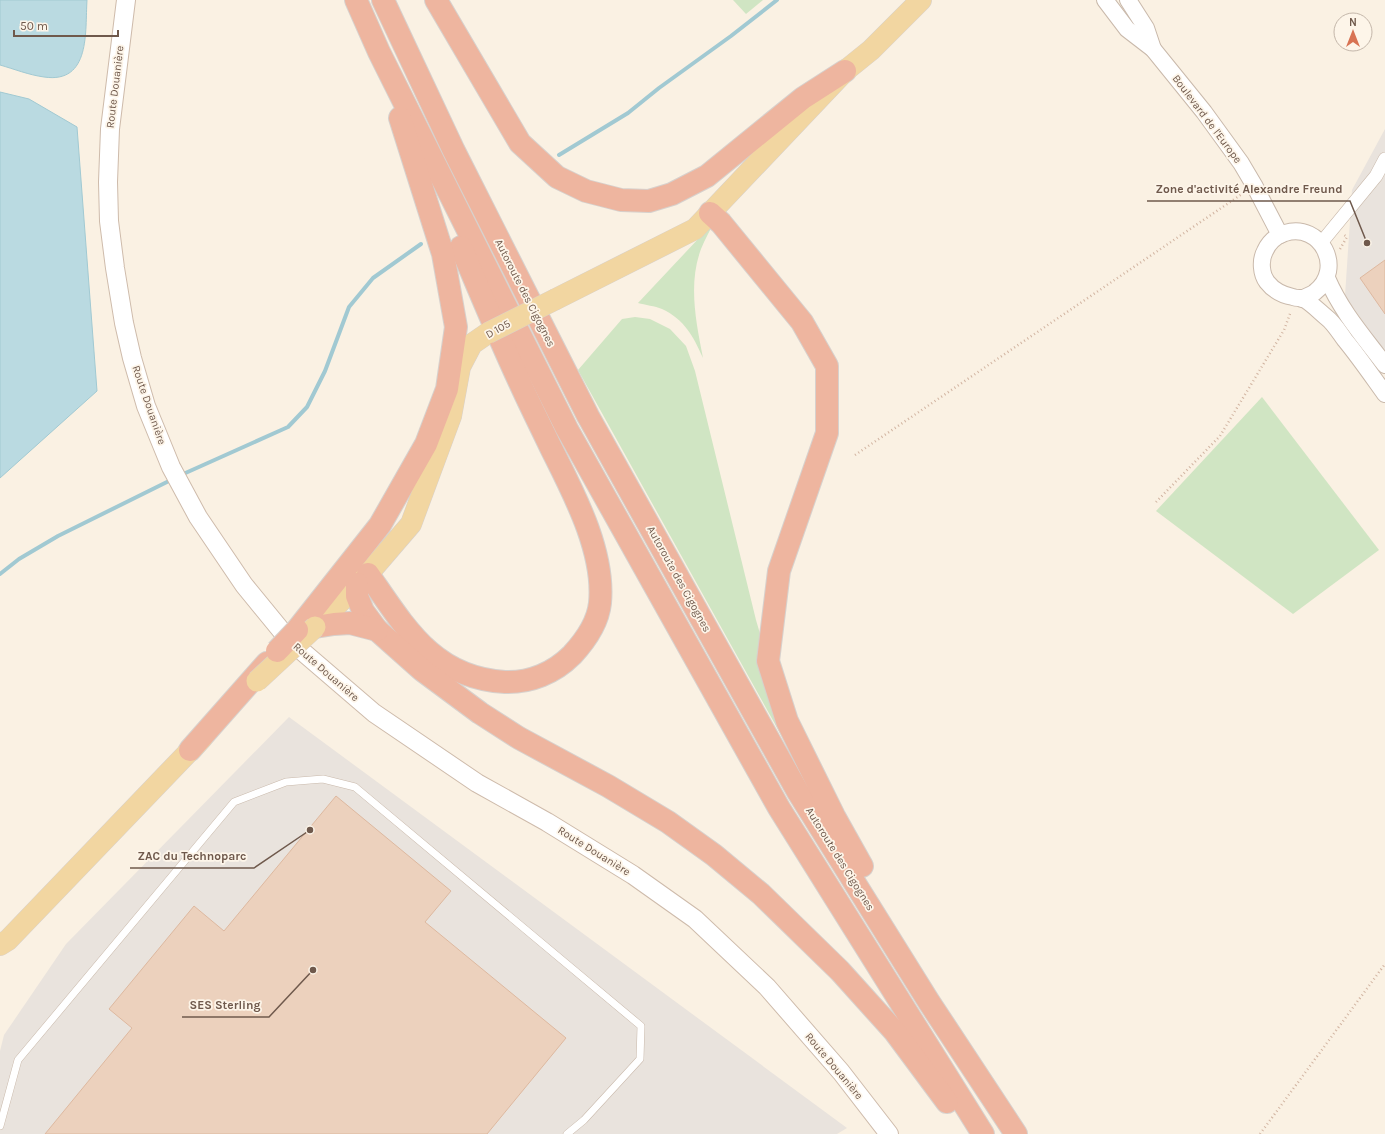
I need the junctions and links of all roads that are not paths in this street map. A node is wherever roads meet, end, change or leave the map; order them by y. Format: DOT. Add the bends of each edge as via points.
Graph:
graph roads {
  1 [pos="126,0"];
  2 [pos="356,0"];
  3 [pos="383,0"];
  4 [pos="436,0"];
  5 [pos="921,0"];
  6 [pos="1105,0"];
  7 [pos="1128,0"];
  8 [pos="1153,49"];
  9 [pos="379,52"];
  10 [pos="846,71"];
  11 [pos="1385,159"];
  12 [pos="710,213"];
  13 [pos="1280,235"];
  14 [pos="1321,243"];
  15 [pos="1327,278"];
  16 [pos="1299,298"];
  17 [pos="1385,365"];
  18 [pos="1385,394"];
  19 [pos="362,579"];
  20 [pos="306,629"];
  21 [pos="377,630"];
  22 [pos="190,750"];
  23 [pos="3,946"];
  24 [pos="929,1002"];
  25 [pos="0,1126"];
  26 [pos="567,1134"];
  27 [pos="889,1134"];
  28 [pos="976,1134"];
  29 [pos="983,1134"];
  30 [pos="1016,1134"];
  1 -- 27 [label="main road, Route Douanière" via="110,129 109,221 115,268 124,323 146,406 171,467 198,517 240,579 289,640 374,713 477,782 632,875 695,919 767,987 841,1072"];
  2 -- 9 [label="highway, Autoroute des Cigognes"];
  3 -- 24 [label="highway, Autoroute des Cigognes" via="454,151 588,416 798,792"];
  4 -- 10 [label="highway" via="520,142 557,177 586,191 621,200 649,201 672,194 707,176 803,98"];
  5 -- 10 [label="main road"];
  6 -- 8 [label="street, Boulevard de l'Europe" via="1128,29"];
  7 -- 8 [label="street, Boulevard de l'Europe" via="1146,28"];
  8 -- 13 [label="street, Boulevard de l'Europe" via="1241,163"];
  9 -- 19 [label="highway" via="513,368 574,494 590,536 599,572 600,603 595,621 580,646 568,659 538,678 515,682 492,681 470,677 440,662 424,648"];
  9 -- 20 [label="highway" via="443,254 456,327 447,388 426,444 380,525"];
  9 -- 29 [label="highway, Autoroute des Cigognes" via="567,429 779,808"];
  10 -- 12 [label="main road"];
  11 -- 14 [label="street" via="1376,176"];
  12 -- 19 [label="main road, D 105, bridge" via="695,229 488,333 472,344 460,367 451,416 411,524"];
  12 -- 24 [label="highway" via="802,322 827,366 827,433 779,571 768,661 787,721 834,816 921,964"];
  13 -- 14 [label="street" via="1291,231 1303,232"];
  13 -- 16 [label="street" via="1265,250 1262,270 1266,281 1274,290 1284,296"];
  14 -- 15 [label="street" via="1328,260"];
  15 -- 16 [label="street" via="1316,292"];
  15 -- 17 [label="street" via="1334,296"];
  16 -- 18 [label="street" via="1332,322"];
  19 -- 20 [label="main road"];
  19 -- 21 [label="highway" via="357,596 362,611"];
  20 -- 21 [label="highway" via="350,623"];
  20 -- 22 [label="main road, bridge"];
  20 -- 22 [label="highway, bridge" via="277,651"];
  21 -- 28 [label="highway" via="422,670 480,713 519,738 668,822 750,884 850,982 895,1032 965,1124"];
  22 -- 23 [label="main road"];
  24 -- 30 [label="highway, Autoroute des Cigognes"];
  25 -- 26 [label="lane" via="18,1060 234,802 286,782 322,779 356,787 641,1026 640,1059 584,1120"];
}
